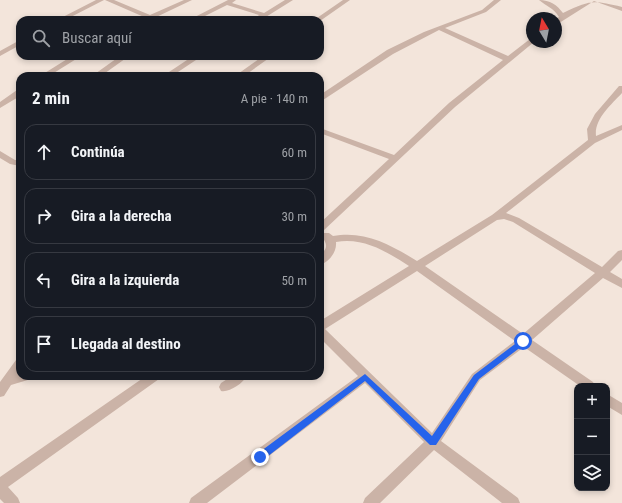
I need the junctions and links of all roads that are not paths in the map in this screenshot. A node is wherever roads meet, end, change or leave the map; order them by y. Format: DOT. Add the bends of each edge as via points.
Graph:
graph roads {
  1 [pos="101,0"];
  2 [pos="108,0"];
  3 [pos="189,0"];
  4 [pos="233,0"];
  5 [pos="290,0"];
  6 [pos="347,0"];
  7 [pos="498,0"];
  8 [pos="542,0"];
  9 [pos="592,0"];
  10 [pos="597,0"];
  11 [pos="226,3"];
  12 [pos="622,9"];
  13 [pos="559,12"];
  14 [pos="265,15"];
  15 [pos="68,16"];
  16 [pos="140,16"];
  17 [pos="153,16"];
  18 [pos="200,16"];
  19 [pos="323,16"];
  20 [pos="562,16"];
  21 [pos="440,28"];
  22 [pos="16,44"];
  23 [pos="526,45"];
  24 [pos="0,54"];
  25 [pos="508,59"];
  26 [pos="70,60"];
  27 [pos="119,60"];
  28 [pos="192,60"];
  29 [pos="262,60"];
  30 [pos="51,72"];
  31 [pos="102,72"];
  32 [pos="173,72"];
  33 [pos="245,72"];
  34 [pos="622,88"];
  35 [pos="16,95"];
  36 [pos="324,95"];
  37 [pos="0,106"];
  38 [pos="622,127"];
  39 [pos="324,132"];
  40 [pos="592,141"];
  41 [pos="0,154"];
  42 [pos="394,158"];
  43 [pos="16,162"];
  44 [pos="495,217"];
  45 [pos="324,226"];
  46 [pos="324,233"];
  47 [pos="331,240"];
  48 [pos="622,254"];
  49 [pos="324,258"];
  50 [pos="417,266"];
  51 [pos="604,272"];
  52 [pos="622,284"];
  53 [pos="324,324"];
  54 [pos="324,335"];
  55 [pos="523,341"];
  56 [pos="16,370"];
  57 [pos="365,377"];
  58 [pos="16,379"];
  59 [pos="149,380"];
  60 [pos="236,380"];
  61 [pos="9,381"];
  62 [pos="585,383"];
  63 [pos="225,387"];
  64 [pos="0,392"];
  65 [pos="610,401"];
  66 [pos="622,410"];
  67 [pos="433,442"];
  68 [pos="0,485"];
  69 [pos="0,489"];
  70 [pos="13,503"];
  71 [pos="196,503"];
  72 [pos="370,503"];
  73 [pos="513,503"];
  1 -- 15 [label="street"];
  2 -- 16 [label="street"];
  3 -- 17 [label="street"];
  4 -- 11 [label="street"];
  5 -- 14 [label="street"];
  6 -- 19 [label="street"];
  7 -- 21 [label="street" via="484,11"];
  8 -- 13 [label="street"];
  9 -- 20 [label="street"];
  10 -- 12 [label="street"];
  11 -- 14 [label="street"];
  11 -- 18 [label="street"];
  21 -- 25 [label="street"];
  21 -- 36 [label="street" via="390,52"];
  22 -- 24 [label="street"];
  23 -- 25 [label="street"];
  25 -- 42 [label="street"];
  26 -- 30 [label="street"];
  27 -- 31 [label="street"];
  28 -- 32 [label="street"];
  29 -- 33 [label="street"];
  34 -- 40 [label="street" via="599,114 591,129"];
  35 -- 37 [label="street"];
  38 -- 40 [label="street"];
  39 -- 42 [label="street"];
  40 -- 44 [label="street"];
  41 -- 43 [label="street"];
  42 -- 45 [label="street"];
  44 -- 50 [label="street"];
  44 -- 51 [label="street" via="504,216 516,220"];
  46 -- 47 [label="street"];
  47 -- 49 [label="street" via="333,244 330,253"];
  47 -- 50 [label="street" via="349,236 364,238 388,248"];
  48 -- 51 [label="street"];
  50 -- 53 [label="street"];
  50 -- 55 [label="street"];
  51 -- 52 [label="street"];
  51 -- 55 [label="street"];
  54 -- 57 [label="street"];
  55 -- 62 [label="street"];
  55 -- 67 [label="street" via="476,377"];
  56 -- 61 [label="street"];
  57 -- 67 [label="street"];
  57 -- 71 [label="street"];
  58 -- 61 [label="street"];
  59 -- 68 [label="street"];
  60 -- 63 [label="street"];
  61 -- 64 [label="street"];
  65 -- 66 [label="street"];
  67 -- 72 [label="street"];
  67 -- 73 [label="street"];
  69 -- 70 [label="street"];
}
